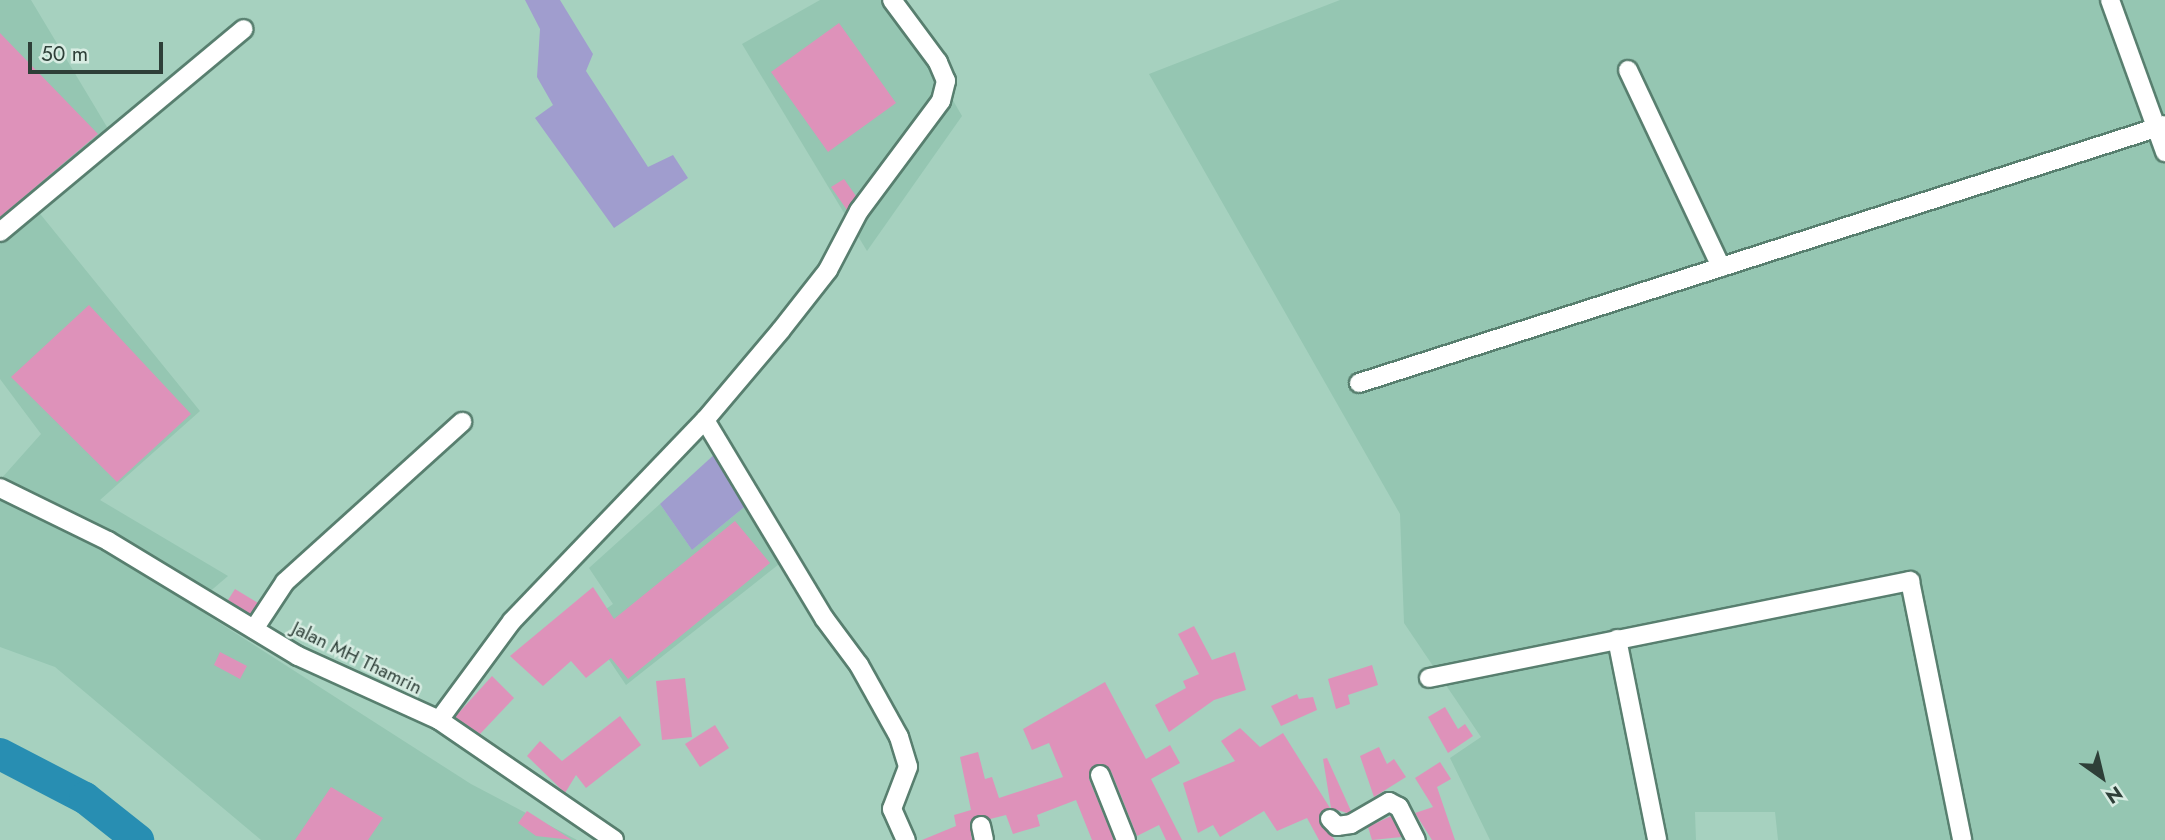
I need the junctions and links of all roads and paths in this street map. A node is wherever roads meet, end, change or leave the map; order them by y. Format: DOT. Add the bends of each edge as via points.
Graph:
graph roads {
  1 [pos="892,0"];
  2 [pos="2110,0"];
  3 [pos="244,29"];
  4 [pos="1628,70"];
  5 [pos="2160,126"];
  6 [pos="2165,152"];
  7 [pos="0,232"];
  8 [pos="1721,267"];
  9 [pos="1359,383"];
  10 [pos="705,420"];
  11 [pos="462,422"];
  12 [pos="0,488"];
  13 [pos="254,629"];
  14 [pos="1617,639"];
  15 [pos="1429,678"];
  16 [pos="439,720"];
  17 [pos="1100,775"];
  18 [pos="1330,819"];
  19 [pos="614,840"];
  20 [pos="906,840"];
  21 [pos="1126,840"];
  22 [pos="1416,840"];
  23 [pos="1657,840"];
  24 [pos="1962,840"];
  1 -- 10 [label="street" via="937,62 946,81 941,101 859,211 828,270"];
  2 -- 5 [label="street"];
  3 -- 7 [label="street"];
  4 -- 8 [label="street"];
  5 -- 6 [label="street"];
  5 -- 8 [label="street"];
  8 -- 9 [label="street"];
  10 -- 16 [label="street" via="512,621"];
  10 -- 20 [label="street" via="899,737 908,767 892,809"];
  11 -- 13 [label="street" via="285,582"];
  12 -- 13 [label="street, Jalan MH Thamrin" via="108,541"];
  13 -- 16 [label="street, Jalan MH Thamrin" via="298,656"];
  14 -- 15 [label="street"];
  14 -- 23 [label="street"];
  14 -- 24 [label="street" via="1910,580"];
  16 -- 19 [label="street, Jalan MH Thamrin"];
  17 -- 21 [label="street"];
  18 -- 22 [label="street" via="1337,826 1351,824 1389,802 1399,807"];
}
